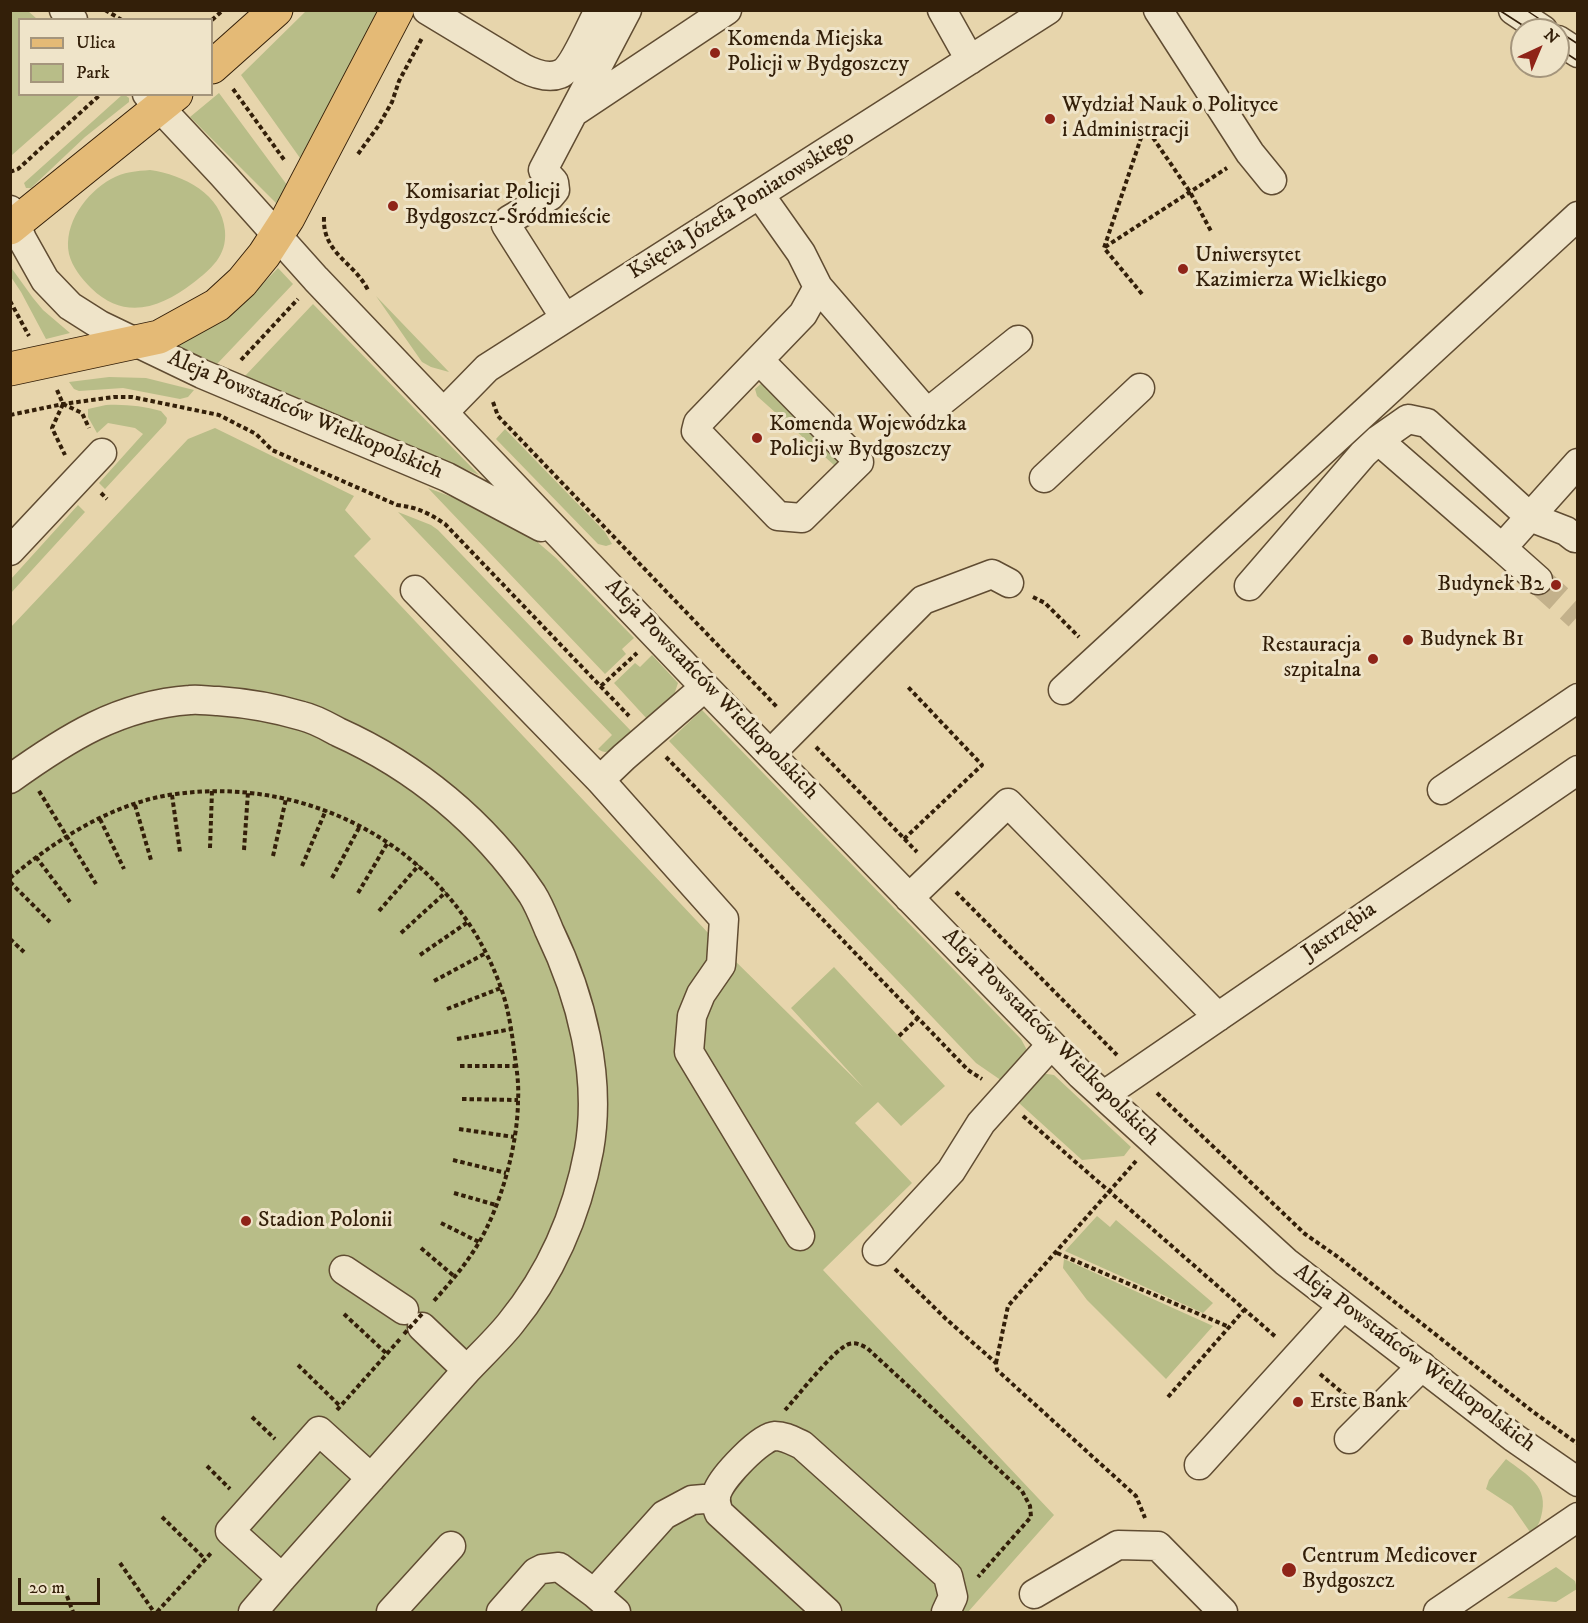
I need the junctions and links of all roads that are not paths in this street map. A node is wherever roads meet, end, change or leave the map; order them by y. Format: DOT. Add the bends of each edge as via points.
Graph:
graph roads {
  1 [pos="276,10"];
  2 [pos="397,10"];
  3 [pos="599,10"];
  4 [pos="627,10"];
  5 [pos="727,10"];
  6 [pos="942,10"];
  7 [pos="1048,10"];
  8 [pos="1158,10"];
  9 [pos="431,12"];
  10 [pos="970,60"];
  11 [pos="220,75"];
  12 [pos="161,99"];
  13 [pos="575,111"];
  14 [pos="1272,180"];
  15 [pos="760,195"];
  16 [pos="1578,216"];
  17 [pos="12,220"];
  18 [pos="277,237"];
  19 [pos="818,287"];
  20 [pos="565,318"];
  21 [pos="1018,340"];
  22 [pos="135,342"];
  23 [pos="759,360"];
  24 [pos="10,369"];
  25 [pos="1140,388"];
  26 [pos="444,412"];
  27 [pos="1378,440"];
  28 [pos="102,453"];
  29 [pos="1578,463"];
  30 [pos="1044,478"];
  31 [pos="1530,517"];
  32 [pos="1575,538"];
  33 [pos="569,543"];
  34 [pos="1502,548"];
  35 [pos="10,551"];
  36 [pos="1539,580"];
  37 [pos="1009,583"];
  38 [pos="1249,586"];
  39 [pos="415,590"];
  40 [pos="705,687"];
  41 [pos="1063,690"];
  42 [pos="1578,698"];
  43 [pos="771,753"];
  44 [pos="1578,770"];
  45 [pos="10,779"];
  46 [pos="600,780"];
  47 [pos="1442,790"];
  48 [pos="909,898"];
  49 [pos="1218,1017"];
  50 [pos="1051,1045"];
  51 [pos="1104,1095"];
  52 [pos="800,1236"];
  53 [pos="877,1251"];
  54 [pos="344,1270"];
  55 [pos="1343,1306"];
  56 [pos="1422,1366"];
  57 [pos="467,1370"];
  58 [pos="1349,1438"];
  59 [pos="1199,1465"];
  60 [pos="371,1478"];
  61 [pos="1578,1482"];
  62 [pos="716,1498"];
  63 [pos="1578,1517"];
  64 [pos="451,1546"];
  65 [pos="282,1578"];
  66 [pos="594,1593"];
  67 [pos="1029,1605"];
  68 [pos="253,1612"];
  69 [pos="391,1612"];
  70 [pos="501,1612"];
  71 [pos="616,1612"];
  72 [pos="827,1612"];
  73 [pos="947,1612"];
  74 [pos="1223,1612"];
  75 [pos="1438,1612"];
  1 -- 11 [label="main road"];
  2 -- 18 [label="main road"];
  3 -- 9 [label="street" via="568,68 559,75 538,75 523,68"];
  4 -- 13 [label="street"];
  5 -- 13 [label="street"];
  6 -- 10 [label="street"];
  7 -- 10 [label="street, Księcia Józefa Poniatowskiego"];
  8 -- 14 [label="street" via="1250,153"];
  10 -- 15 [label="street, Księcia Józefa Poniatowskiego"];
  12 -- 17 [label="main road"];
  12 -- 18 [label="street, Aleja Powstańców Wielkopolskich"];
  13 -- 20 [label="street" via="543,170 555,190 506,225"];
  15 -- 19 [label="street" via="801,253"];
  15 -- 20 [label="street, Księcia Józefa Poniatowskiego"];
  16 -- 41 [label="street"];
  17 -- 22 [label="street, Aleja Powstańców Wielkopolskich" via="45,280 70,306"];
  18 -- 22 [label="main road" via="242,282 217,305 159,337"];
  18 -- 26 [label="street, Aleja Powstańców Wielkopolskich"];
  19 -- 21 [label="street" via="927,413"];
  19 -- 23 [label="street" via="803,314"];
  20 -- 26 [label="street, Księcia Józefa Poniatowskiego" via="487,368"];
  22 -- 24 [label="main road"];
  22 -- 33 [label="street, Aleja Powstańców Wielkopolskich" via="447,477"];
  23 -- 23 [label="street" via="698,423 696,431 778,516 802,518 859,462"];
  25 -- 30 [label="street"];
  26 -- 33 [label="street, Aleja Powstańców Wielkopolskich"];
  27 -- 31 [label="street" via="1408,419 1427,423"];
  27 -- 34 [label="street"];
  27 -- 38 [label="street"];
  28 -- 35 [label="street"];
  29 -- 31 [label="street"];
  31 -- 32 [label="street"];
  31 -- 34 [label="street"];
  33 -- 40 [label="street, Aleja Powstańców Wielkopolskich"];
  34 -- 36 [label="street"];
  37 -- 43 [label="street" via="992,574 923,600"];
  39 -- 46 [label="street"];
  40 -- 43 [label="street, Aleja Powstańców Wielkopolskich"];
  40 -- 46 [label="street"];
  42 -- 47 [label="street"];
  43 -- 48 [label="street, Aleja Powstańców Wielkopolskich"];
  44 -- 49 [label="street, Jastrzębia"];
  45 -- 57 [label="street" via="87,728 137,709 191,700 243,703 304,716 360,742 418,777 458,808 533,896 560,951 579,1005 592,1102 589,1148 562,1241 540,1282 510,1324"];
  46 -- 52 [label="street" via="724,919 722,965 701,994 692,1016 689,1052"];
  48 -- 49 [label="street" via="1008,803"];
  48 -- 50 [label="street, Aleja Powstańców Wielkopolskich"];
  49 -- 51 [label="street, Jastrzębia"];
  50 -- 51 [label="street, Aleja Powstańców Wielkopolskich"];
  50 -- 53 [label="street" via="981,1123 951,1172"];
  51 -- 55 [label="street, Aleja Powstańców Wielkopolskich" via="1286,1262"];
  54 -- 57 [label="street" via="413,1322"];
  55 -- 56 [label="street, Aleja Powstańców Wielkopolskich"];
  55 -- 59 [label="street"];
  56 -- 58 [label="street"];
  56 -- 61 [label="street, Aleja Powstańców Wielkopolskich" via="1512,1437"];
  57 -- 60 [label="street"];
  60 -- 65 [label="street"];
  60 -- 65 [label="street" via="319,1431 230,1531"];
  62 -- 66 [label="street" via="692,1500 664,1515"];
  62 -- 72 [label="street" via="718,1513"];
  62 -- 73 [label="street" via="722,1482 758,1444 774,1436 802,1445 948,1576 953,1597"];
  63 -- 75 [label="street"];
  64 -- 69 [label="street"];
  65 -- 68 [label="street"];
  66 -- 70 [label="street" via="559,1567 542,1569"];
  66 -- 71 [label="street"];
  67 -- 74 [label="street" via="1118,1545 1158,1546"];
}
